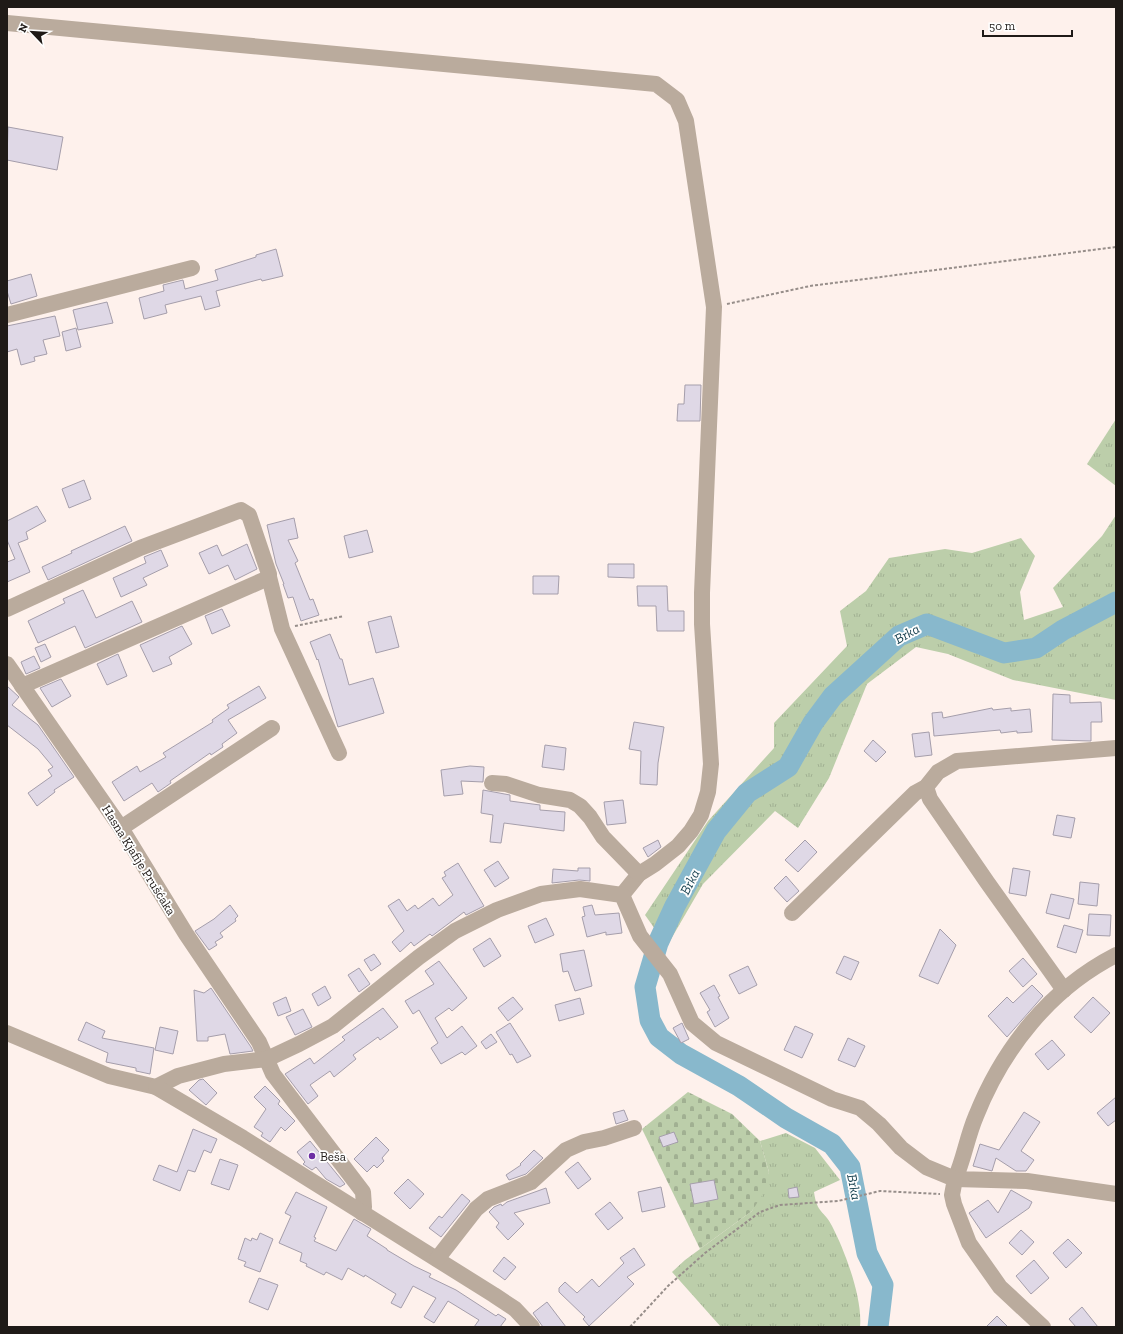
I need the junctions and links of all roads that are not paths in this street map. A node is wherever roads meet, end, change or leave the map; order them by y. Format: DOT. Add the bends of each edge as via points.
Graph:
graph roads {
  1 [pos="7,23"];
  2 [pos="192,268"];
  3 [pos="7,315"];
  4 [pos="269,577"];
  5 [pos="7,609"];
  6 [pos="7,664"];
  7 [pos="22,686"];
  8 [pos="272,728"];
  9 [pos="1116,748"];
  10 [pos="339,753"];
  11 [pos="492,783"];
  12 [pos="926,787"];
  13 [pos="121,828"];
  14 [pos="639,874"];
  15 [pos="622,895"];
  16 [pos="792,913"];
  17 [pos="1116,955"];
  18 [pos="1064,990"];
  19 [pos="7,1033"];
  20 [pos="267,1059"];
  21 [pos="156,1087"];
  22 [pos="634,1128"];
  23 [pos="955,1179"];
  24 [pos="1116,1194"];
  25 [pos="362,1213"];
  26 [pos="437,1259"];
  27 [pos="532,1327"];
  28 [pos="1043,1327"];
  1 -- 14 [label="street" via="656,84 677,100 686,121 714,307 702,593 710,771 708,792 701,814 691,831 678,846"];
  2 -- 3 [label="street"];
  4 -- 5 [label="street" via="249,515 241,510 140,548"];
  4 -- 7 [label="street"];
  4 -- 10 [label="street" via="282,629"];
  6 -- 7 [label="street, Hasna Kjafije Prušćaka"];
  7 -- 13 [label="street, Hasna Kjafije Prušćaka"];
  8 -- 13 [label="street"];
  9 -- 12 [label="street" via="957,761 938,772"];
  11 -- 14 [label="street" via="506,784 540,795 570,800 580,806 603,837"];
  12 -- 16 [label="street" via="915,793"];
  12 -- 18 [label="street" via="930,799 982,876"];
  13 -- 20 [label="street, Hasna Kjafije Prušćaka" via="186,934 260,1042"];
  14 -- 15 [label="street"];
  15 -- 20 [label="street" via="580,890 557,892 541,894 497,910 455,931 333,1026"];
  15 -- 23 [label="street" via="640,936 670,974 692,1023 716,1043 832,1099 860,1108 901,1148 926,1167"];
  17 -- 18 [label="street"];
  18 -- 23 [label="street" via="1014,1043 1002,1061 975,1118"];
  19 -- 21 [label="street" via="109,1076"];
  20 -- 21 [label="street" via="224,1064 178,1076"];
  20 -- 25 [label="street, Hasna Kjafije Prušćaka" via="273,1074 363,1192"];
  21 -- 25 [label="street"];
  22 -- 26 [label="street" via="584,1142 566,1150 531,1182 488,1198 476,1209"];
  23 -- 24 [label="street" via="1027,1181"];
  23 -- 28 [label="street" via="952,1195 969,1243 1000,1287"];
  25 -- 26 [label="street"];
  26 -- 27 [label="street" via="515,1309"];
}
